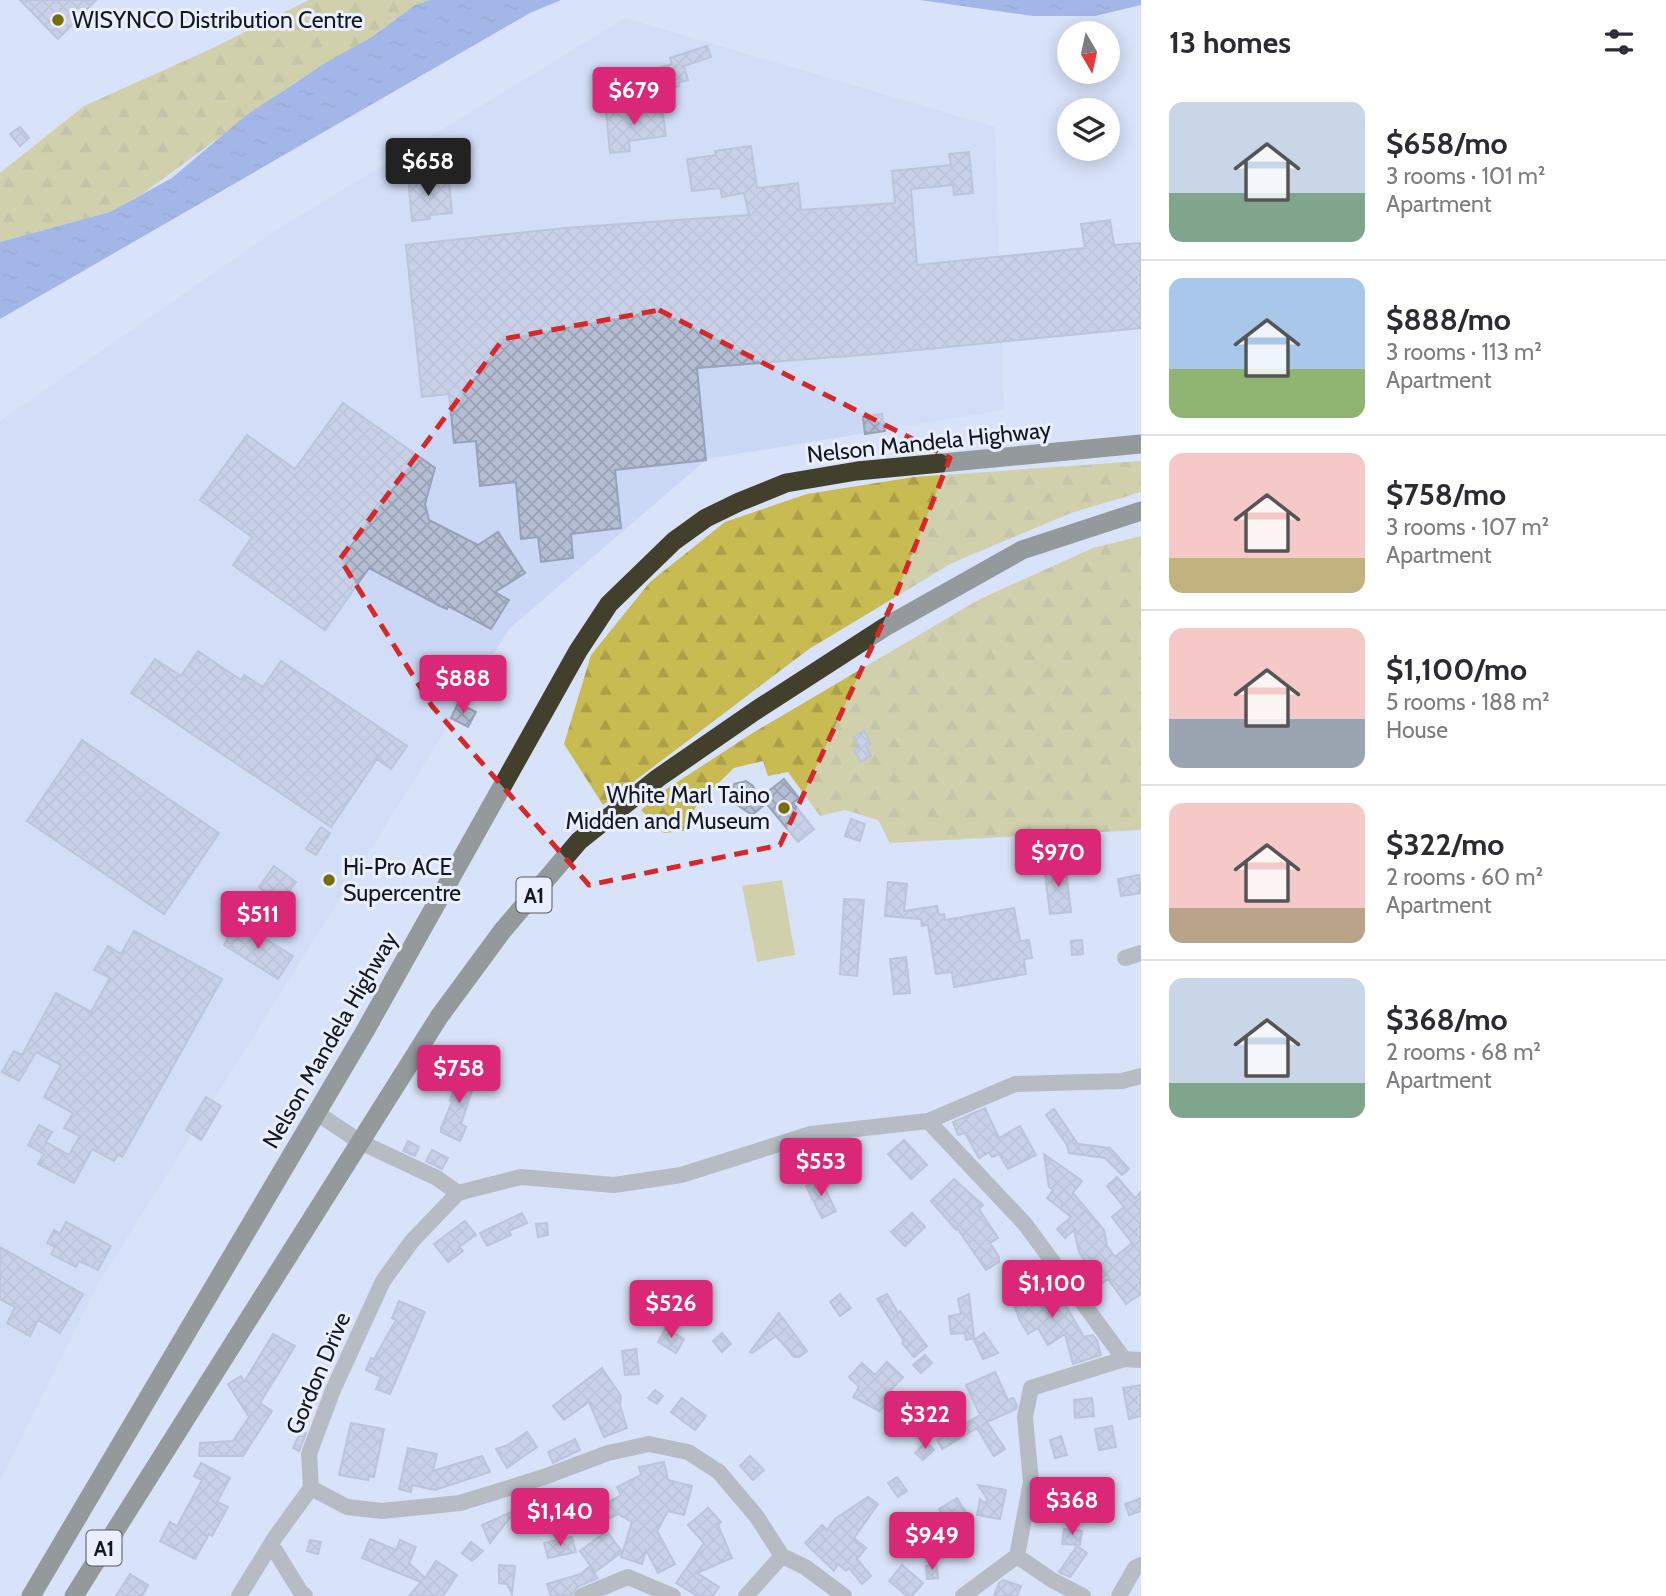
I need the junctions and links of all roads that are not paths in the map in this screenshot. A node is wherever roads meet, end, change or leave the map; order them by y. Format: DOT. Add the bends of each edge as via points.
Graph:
graph roads {
  1 [pos="1141,444"];
  2 [pos="1141,511"];
  3 [pos="1141,1076"];
  4 [pos="317,1113"];
  5 [pos="928,1121"];
  6 [pos="360,1142"];
  7 [pos="458,1193"];
  8 [pos="1124,1359"];
  9 [pos="1141,1360"];
  10 [pos="311,1488"];
  11 [pos="271,1544"];
  12 [pos="782,1556"];
  13 [pos="1017,1556"];
  14 [pos="1141,1565"];
  15 [pos="602,1592"];
  16 [pos="31,1596"];
  17 [pos="74,1596"];
  18 [pos="239,1596"];
  19 [pos="305,1596"];
  20 [pos="582,1596"];
  21 [pos="673,1596"];
  22 [pos="746,1596"];
  23 [pos="844,1596"];
  24 [pos="962,1596"];
  25 [pos="1083,1596"];
  26 [pos="1119,1596"];
  1 -- 4 [label="highway, Nelson Mandela Highway / A1" via="857,471 786,484 706,518 674,541 609,604 578,651"];
  2 -- 6 [label="highway, A1" via="1022,550 885,628 755,711 607,818 579,841 503,930 439,1017"];
  3 -- 5 [label="street" via="1122,1081 1015,1084"];
  4 -- 6 [label="street"];
  4 -- 16 [label="highway, Nelson Mandela Highway / A1"];
  5 -- 7 [label="street" via="811,1134 681,1175 614,1185 522,1177"];
  5 -- 8 [label="street" via="1025,1224"];
  6 -- 7 [label="street" via="437,1178"];
  6 -- 17 [label="highway, A1"];
  7 -- 10 [label="street, Gordon Drive" via="412,1241 383,1281 309,1454"];
  8 -- 9 [label="street"];
  8 -- 13 [label="street" via="1031,1388 1025,1417 1031,1482"];
  10 -- 11 [label="street"];
  10 -- 12 [label="street" via="347,1507 382,1511 460,1503 608,1453 649,1444 688,1452 719,1472"];
  11 -- 18 [label="street"];
  11 -- 19 [label="street"];
  12 -- 22 [label="street"];
  12 -- 23 [label="street"];
  13 -- 24 [label="street"];
  13 -- 25 [label="street"];
  14 -- 26 [label="street"];
  15 -- 20 [label="street"];
  15 -- 21 [label="street" via="628,1577"];
}
